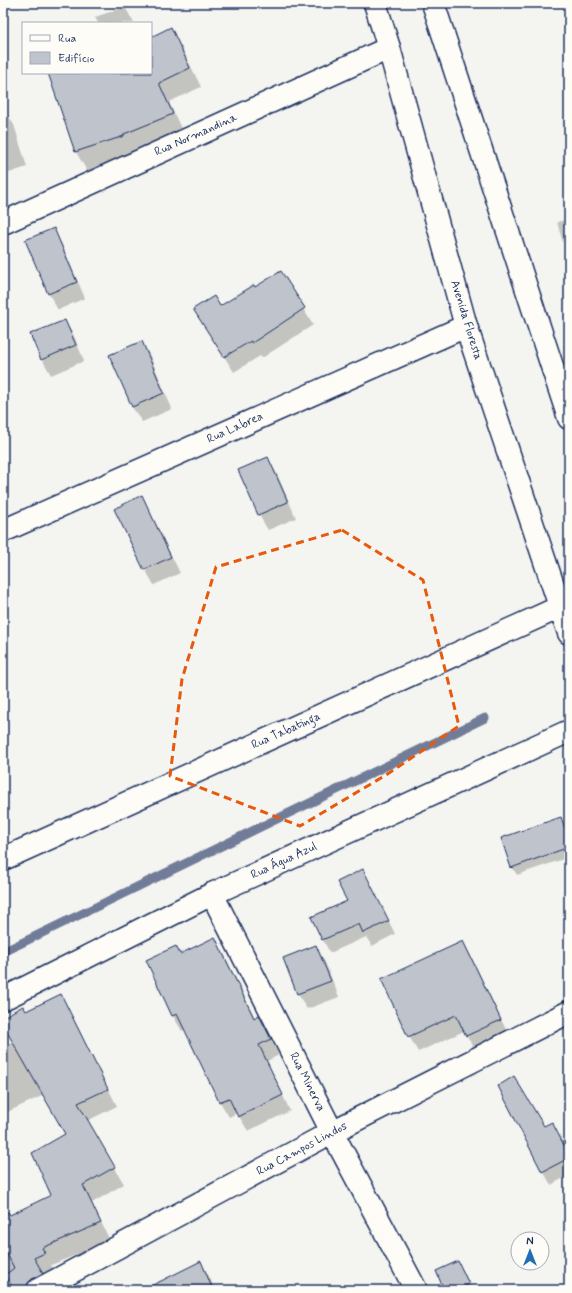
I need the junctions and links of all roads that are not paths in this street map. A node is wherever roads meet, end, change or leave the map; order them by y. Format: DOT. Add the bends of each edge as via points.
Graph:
graph roads {
  1 [pos="375,3"];
  2 [pos="433,3"];
  3 [pos="389,48"];
  4 [pos="3,223"];
  5 [pos="466,326"];
  6 [pos="569,418"];
  7 [pos="3,531"];
  8 [pos="564,605"];
  9 [pos="569,633"];
  10 [pos="569,731"];
  11 [pos="3,859"];
  12 [pos="212,894"];
  13 [pos="3,999"];
  14 [pos="569,1012"];
  15 [pos="332,1132"];
  16 [pos="38,1290"];
  17 [pos="416,1290"];
  1 -- 3 [label="street, Avenida Floresta"];
  2 -- 6 [label="street"];
  3 -- 4 [label="street, Rua Normandina"];
  3 -- 5 [label="street, Avenida Floresta"];
  5 -- 7 [label="street, Rua Labrea"];
  5 -- 8 [label="street, Avenida Floresta"];
  8 -- 9 [label="street, Avenida Floresta"];
  8 -- 11 [label="street, Rua Tabatinga"];
  10 -- 12 [label="street, Rua Água Azul"];
  12 -- 13 [label="street, Rua Água Azul"];
  12 -- 15 [label="street, Rua Minerva"];
  14 -- 15 [label="street, Rua Campos Lindos"];
  15 -- 16 [label="street, Rua Campos Lindos"];
  15 -- 17 [label="street, Rua Minerva"];
}
